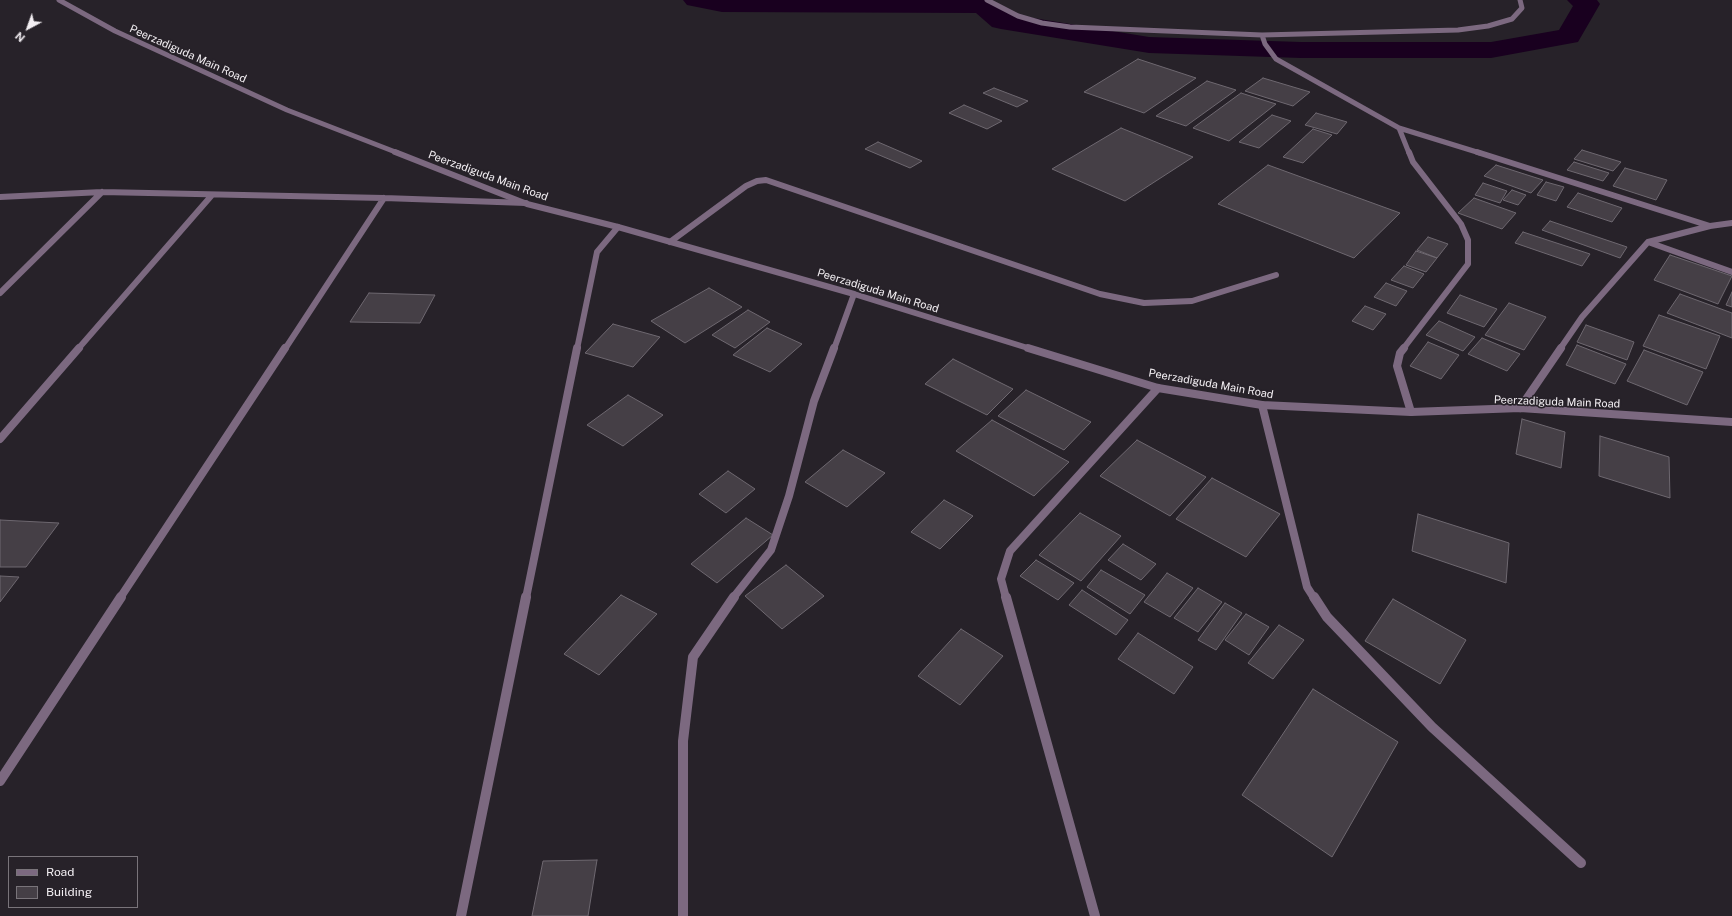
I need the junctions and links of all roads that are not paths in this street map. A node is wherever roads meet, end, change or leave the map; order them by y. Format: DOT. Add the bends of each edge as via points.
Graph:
graph roads {
  1 [pos="59,0"];
  2 [pos="987,0"];
  3 [pos="1520,0"];
  4 [pos="1262,35"];
  5 [pos="1399,128"];
  6 [pos="102,192"];
  7 [pos="212,195"];
  8 [pos="0,197"];
  9 [pos="384,198"];
  10 [pos="527,204"];
  11 [pos="1732,223"];
  12 [pos="1710,226"];
  13 [pos="618,227"];
  14 [pos="670,242"];
  15 [pos="1648,242"];
  16 [pos="1732,272"];
  17 [pos="1276,275"];
  18 [pos="0,293"];
  19 [pos="854,294"];
  20 [pos="1158,388"];
  21 [pos="1262,405"];
  22 [pos="1520,408"];
  23 [pos="1411,412"];
  24 [pos="1732,422"];
  25 [pos="0,439"];
  26 [pos="0,780"];
  27 [pos="1581,863"];
  28 [pos="461,916"];
  29 [pos="683,916"];
  30 [pos="1095,916"];
  1 -- 10 [label="street, Peerzadiguda Main Road" via="115,31 287,110"];
  2 -- 4 [label="street" via="1018,16 1070,27"];
  3 -- 4 [label="street" via="1522,8 1512,19 1488,26 1458,30"];
  4 -- 5 [label="street" via="1276,59"];
  5 -- 12 [label="street"];
  5 -- 23 [label="street" via="1413,162 1461,224 1468,240 1468,264 1400,353 1397,366"];
  6 -- 7 [label="street"];
  6 -- 8 [label="street"];
  6 -- 18 [label="street"];
  7 -- 9 [label="street"];
  7 -- 25 [label="street"];
  9 -- 10 [label="street"];
  9 -- 26 [label="street"];
  10 -- 13 [label="street, Peerzadiguda Main Road"];
  11 -- 12 [label="street"];
  12 -- 15 [label="street"];
  13 -- 14 [label="street, Peerzadiguda Main Road"];
  13 -- 28 [label="street" via="597,252"];
  14 -- 17 [label="street" via="746,186 766,180 1100,294 1144,303 1192,301"];
  14 -- 19 [label="street, Peerzadiguda Main Road"];
  15 -- 16 [label="street"];
  15 -- 22 [label="street" via="1582,317"];
  19 -- 20 [label="street, Peerzadiguda Main Road"];
  19 -- 29 [label="street" via="814,401 789,496 771,550 733,598 693,657 683,741"];
  20 -- 21 [label="street, Peerzadiguda Main Road"];
  20 -- 30 [label="street" via="1010,552 1001,579"];
  21 -- 23 [label="street, Peerzadiguda Main Road"];
  21 -- 27 [label="street" via="1307,587 1327,618 1432,727"];
  22 -- 23 [label="street, Peerzadiguda Main Road"];
  22 -- 24 [label="street, Peerzadiguda Main Road"];
}
